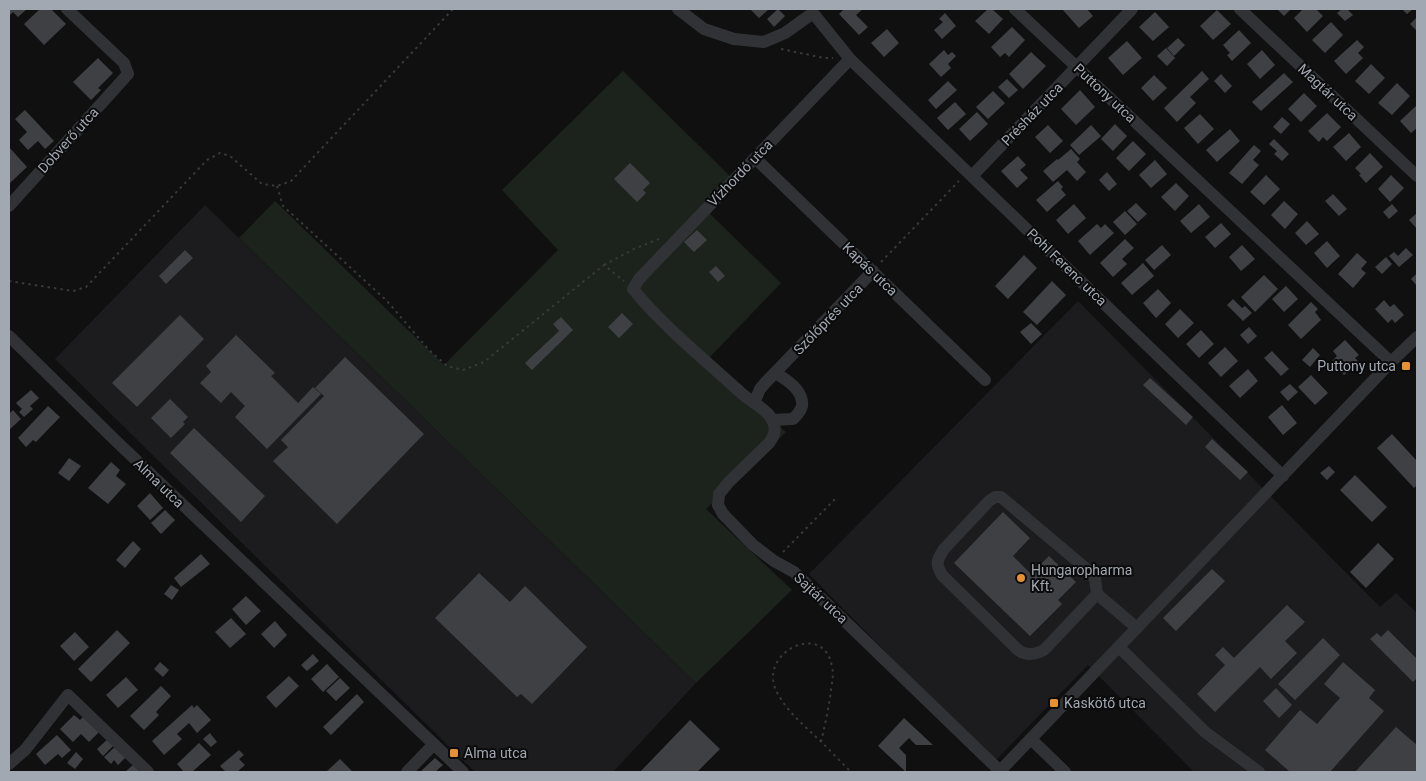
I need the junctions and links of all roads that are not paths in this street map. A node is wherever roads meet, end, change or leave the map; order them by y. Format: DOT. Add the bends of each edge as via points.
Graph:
graph roads {
  1 [pos="67,9"];
  2 [pos="678,9"];
  3 [pos="1016,9"];
  4 [pos="1132,9"];
  5 [pos="1240,9"];
  6 [pos="815,11"];
  7 [pos="850,59"];
  8 [pos="1077,67"];
  9 [pos="755,158"];
  10 [pos="970,174"];
  11 [pos="1417,176"];
  12 [pos="9,206"];
  13 [pos="873,271"];
  14 [pos="9,336"];
  15 [pos="1417,337"];
  16 [pos="1391,362"];
  17 [pos="775,373"];
  18 [pos="986,380"];
  19 [pos="754,403"];
  20 [pos="772,420"];
  21 [pos="1283,476"];
  22 [pos="1097,594"];
  23 [pos="1138,628"];
  24 [pos="1119,647"];
  25 [pos="1032,738"];
  26 [pos="434,744"];
  27 [pos="9,764"];
  28 [pos="148,772"];
  29 [pos="406,772"];
  30 [pos="463,772"];
  31 [pos="999,772"];
  32 [pos="1066,772"];
  33 [pos="1259,772"];
  1 -- 12 [label="street, Dobverő utca" via="124,63 128,74"];
  2 -- 6 [label="street, Pohl Ferenc utca" via="704,29 734,39 764,42 786,33"];
  3 -- 8 [label="street, Puttony utca"];
  4 -- 8 [label="street, Présház utca"];
  5 -- 11 [label="street, Magtár utca"];
  6 -- 7 [label="street, Pohl Ferenc utca"];
  7 -- 9 [label="street, Vízhordó utca"];
  7 -- 10 [label="street, Pohl Ferenc utca"];
  8 -- 10 [label="street, Présház utca"];
  8 -- 16 [label="street, Puttony utca"];
  9 -- 13 [label="street, Kapás utca"];
  9 -- 19 [label="street, Vízhordó utca" via="633,289 646,305"];
  10 -- 21 [label="street, Pohl Ferenc utca"];
  13 -- 17 [label="street, Szőlőprés utca"];
  13 -- 18 [label="street, Kapás utca"];
  14 -- 26 [label="street, Alma utca"];
  15 -- 16 [label="street"];
  16 -- 21 [label="street"];
  17 -- 19 [label="street, Szőlőprés utca" via="760,389"];
  17 -- 20 [label="street" via="792,385 802,404 793,419"];
  19 -- 20 [label="street"];
  20 -- 31 [label="street, Sajtár utca" via="774,436 769,443 719,494 718,505 723,514 752,545 800,576"];
  21 -- 23 [label="street"];
  22 -- 22 [label="street" via="1095,579 1089,571 1001,497 989,501 938,557 942,575 1025,654 1044,650"];
  22 -- 23 [label="street"];
  23 -- 24 [label="street"];
  24 -- 25 [label="street"];
  24 -- 33 [label="street" via="1205,732"];
  25 -- 31 [label="street"];
  25 -- 32 [label="street"];
  26 -- 29 [label="street"];
  26 -- 30 [label="street, Alma utca"];
  27 -- 28 [label="street" via="25,750 68,695"];
}
